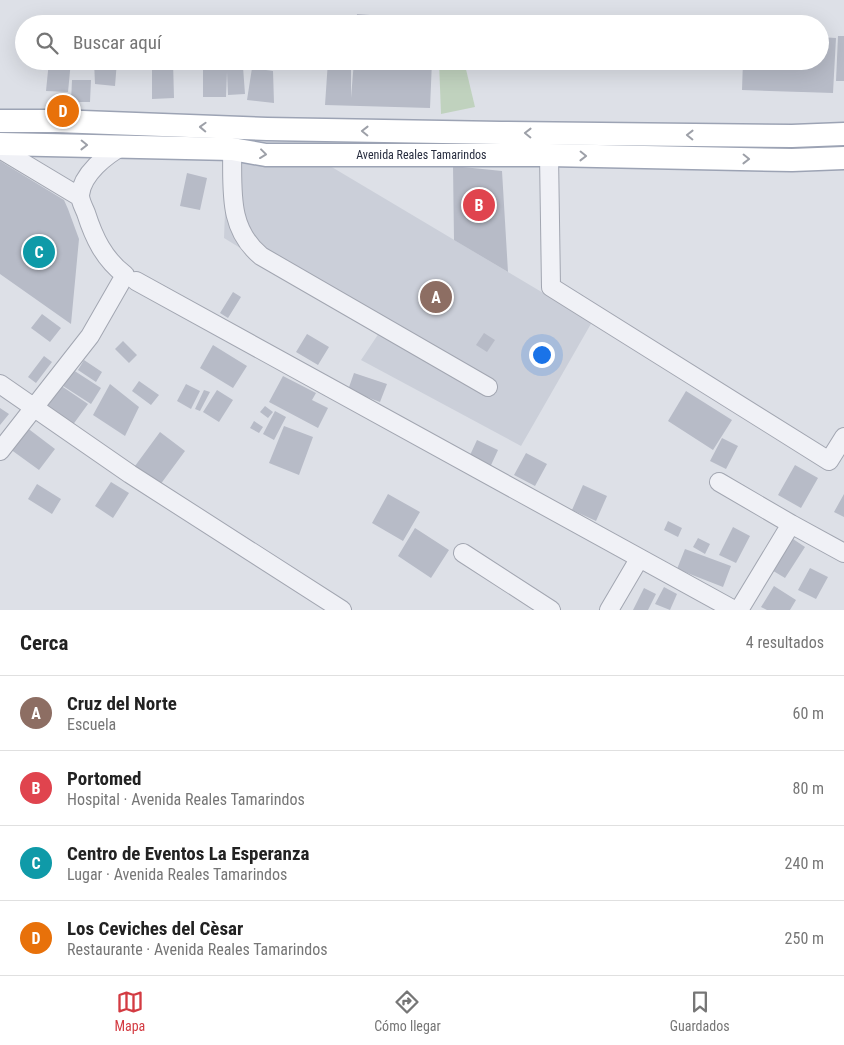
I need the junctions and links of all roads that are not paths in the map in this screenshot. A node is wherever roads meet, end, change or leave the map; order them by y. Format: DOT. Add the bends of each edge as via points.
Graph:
graph roads {
  1 [pos="56,121"];
  2 [pos="0,122"];
  3 [pos="501,133"];
  4 [pos="844,134"];
  5 [pos="0,144"];
  6 [pos="57,145"];
  7 [pos="123,146"];
  8 [pos="0,149"];
  9 [pos="232,149"];
  10 [pos="549,155"];
  11 [pos="502,157"];
  12 [pos="844,158"];
  13 [pos="80,197"];
  14 [pos="136,281"];
  15 [pos="0,384"];
  16 [pos="488,386"];
  17 [pos="34,408"];
  18 [pos="844,437"];
  19 [pos="0,451"];
  20 [pos="719,482"];
  21 [pos="791,524"];
  22 [pos="464,553"];
  23 [pos="844,553"];
  24 [pos="638,559"];
  25 [pos="342,610"];
  26 [pos="551,610"];
  27 [pos="609,610"];
  28 [pos="734,610"];
  29 [pos="739,610"];
  1 -- 2 [label="main road, Avenida Reales Tamarindos"];
  3 -- 1 [label="main road, Avenida Reales Tamarindos, one-way" via="258,129"];
  1 -- 6 [label="street"];
  4 -- 3 [label="main road, Avenida Reales Tamarindos, one-way"];
  3 -- 11 [label="main road"];
  5 -- 6 [label="main road, Avenida Reales Tamarindos"];
  6 -- 7 [label="main road, Avenida Reales Tamarindos, one-way"];
  7 -- 9 [label="main road, Avenida Reales Tamarindos"];
  7 -- 13 [label="street" via="94,169"];
  8 -- 13 [label="street"];
  9 -- 11 [label="main road, Avenida Reales Tamarindos, one-way" via="266,155"];
  9 -- 16 [label="street" via="234,203 238,228 247,245"];
  10 -- 11 [label="main road, Avenida Reales Tamarindos"];
  10 -- 12 [label="main road, Avenida Reales Tamarindos, one-way" via="792,160"];
  10 -- 18 [label="street" via="551,287 829,461"];
  13 -- 17 [label="street" via="99,246 125,275 90,336"];
  14 -- 24 [label="street"];
  15 -- 17 [label="street"];
  17 -- 19 [label="street"];
  17 -- 25 [label="street" via="130,474"];
  20 -- 21 [label="street"];
  21 -- 23 [label="street"];
  21 -- 29 [label="street"];
  22 -- 26 [label="street"];
  24 -- 27 [label="street"];
  24 -- 28 [label="street"];
}
